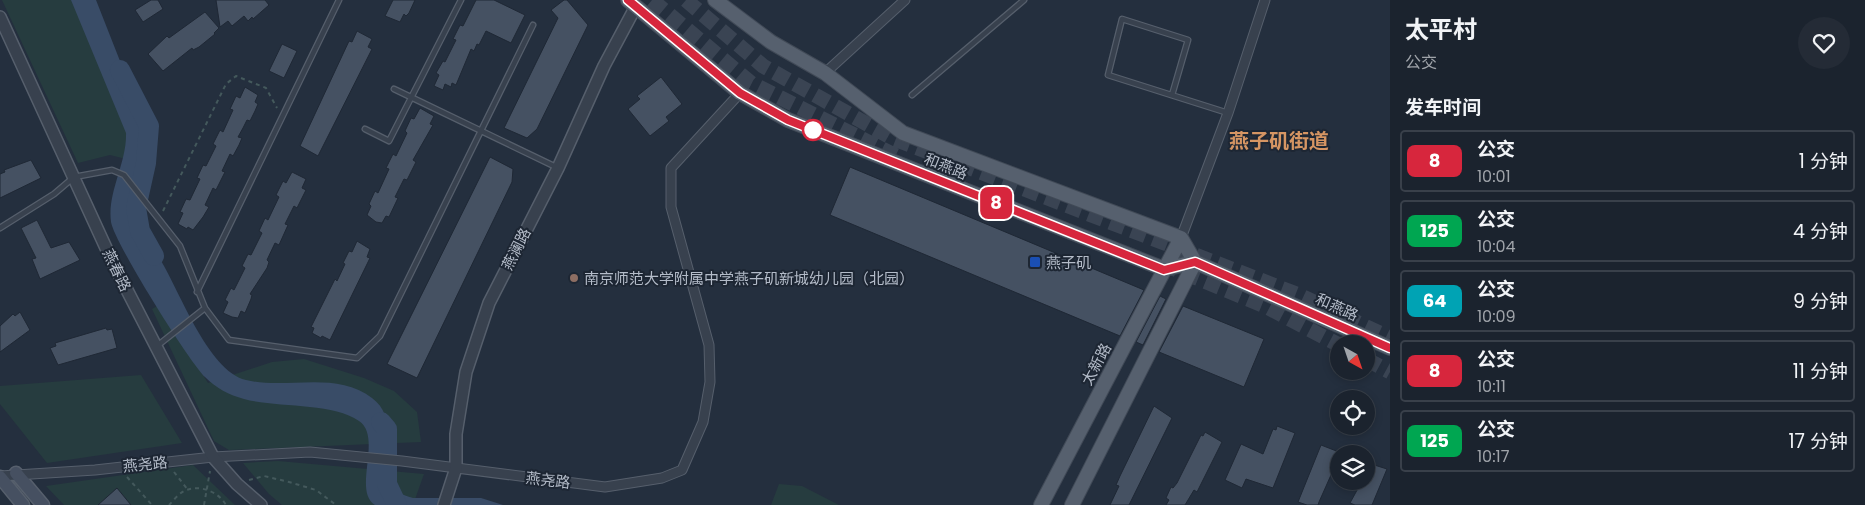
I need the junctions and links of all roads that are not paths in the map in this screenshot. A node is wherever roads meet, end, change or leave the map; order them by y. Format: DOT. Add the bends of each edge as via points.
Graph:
graph roads {
  1 [pos="339,0"];
  2 [pos="461,0"];
  3 [pos="715,0"];
  4 [pos="905,0"];
  5 [pos="1024,0"];
  6 [pos="1265,0"];
  7 [pos="632,4"];
  8 [pos="0,18"];
  9 [pos="533,26"];
  10 [pos="825,73"];
  11 [pos="394,89"];
  12 [pos="740,93"];
  13 [pos="912,95"];
  14 [pos="1172,95"];
  15 [pos="412,97"];
  16 [pos="1228,113"];
  17 [pos="365,129"];
  18 [pos="481,131"];
  19 [pos="558,168"];
  20 [pos="74,177"];
  21 [pos="0,228"];
  22 [pos="1181,238"];
  23 [pos="1195,262"];
  24 [pos="1164,270"];
  25 [pos="197,292"];
  26 [pos="205,308"];
  27 [pos="156,347"];
  28 [pos="1390,348"];
  29 [pos="214,457"];
  30 [pos="456,468"];
  31 [pos="16,473"];
  32 [pos="0,477"];
  33 [pos="23,505"];
  34 [pos="43,505"];
  35 [pos="261,505"];
  36 [pos="444,505"];
  37 [pos="1041,505"];
  38 [pos="1072,505"];
  1 -- 25 [label="lane"];
  2 -- 15 [label="lane"];
  3 -- 10 [label="main road" via="771,42"];
  4 -- 10 [label="street"];
  5 -- 13 [label="lane"];
  6 -- 16 [label="street"];
  7 -- 12 [label="main road, 和燕路"];
  7 -- 19 [label="street, 燕澜路"];
  8 -- 20 [label="street, 燕春路"];
  9 -- 18 [label="lane"];
  10 -- 22 [label="main road" via="903,132"];
  11 -- 15 [label="lane"];
  12 -- 24 [label="main road, 和燕路" via="788,120"];
  12 -- 30 [label="street, 燕尧路" via="671,168 671,207 709,345 710,364 704,422 682,470 662,478 605,487"];
  14 -- 14 [label="lane" via="1108,74 1122,19 1188,40"];
  14 -- 16 [label="lane"];
  15 -- 17 [label="lane" via="389,141"];
  15 -- 18 [label="lane"];
  16 -- 22 [label="street"];
  18 -- 19 [label="lane"];
  18 -- 26 [label="lane" via="380,336 357,358 229,340"];
  19 -- 30 [label="street, 燕澜路" via="489,303 466,372 456,434"];
  20 -- 21 [label="lane" via="54,194"];
  20 -- 25 [label="lane" via="112,170 124,175 180,246"];
  20 -- 27 [label="street, 燕春路"];
  22 -- 23 [label="main road"];
  22 -- 24 [label="main road, 太新路"];
  23 -- 24 [label="main road"];
  23 -- 28 [label="main road, 和燕路"];
  23 -- 38 [label="main road"];
  24 -- 37 [label="main road, 太新路"];
  25 -- 26 [label="lane"];
  26 -- 27 [label="lane"];
  27 -- 29 [label="street, 燕春路"];
  29 -- 30 [label="street, 燕尧路" via="310,452"];
  29 -- 31 [label="street, 燕尧路"];
  29 -- 35 [label="street, 燕春路"];
  30 -- 36 [label="street, 燕澜路"];
  31 -- 32 [label="street, 燕尧路"];
  31 -- 34 [label="main road"];
  32 -- 33 [label="main road"];
}
